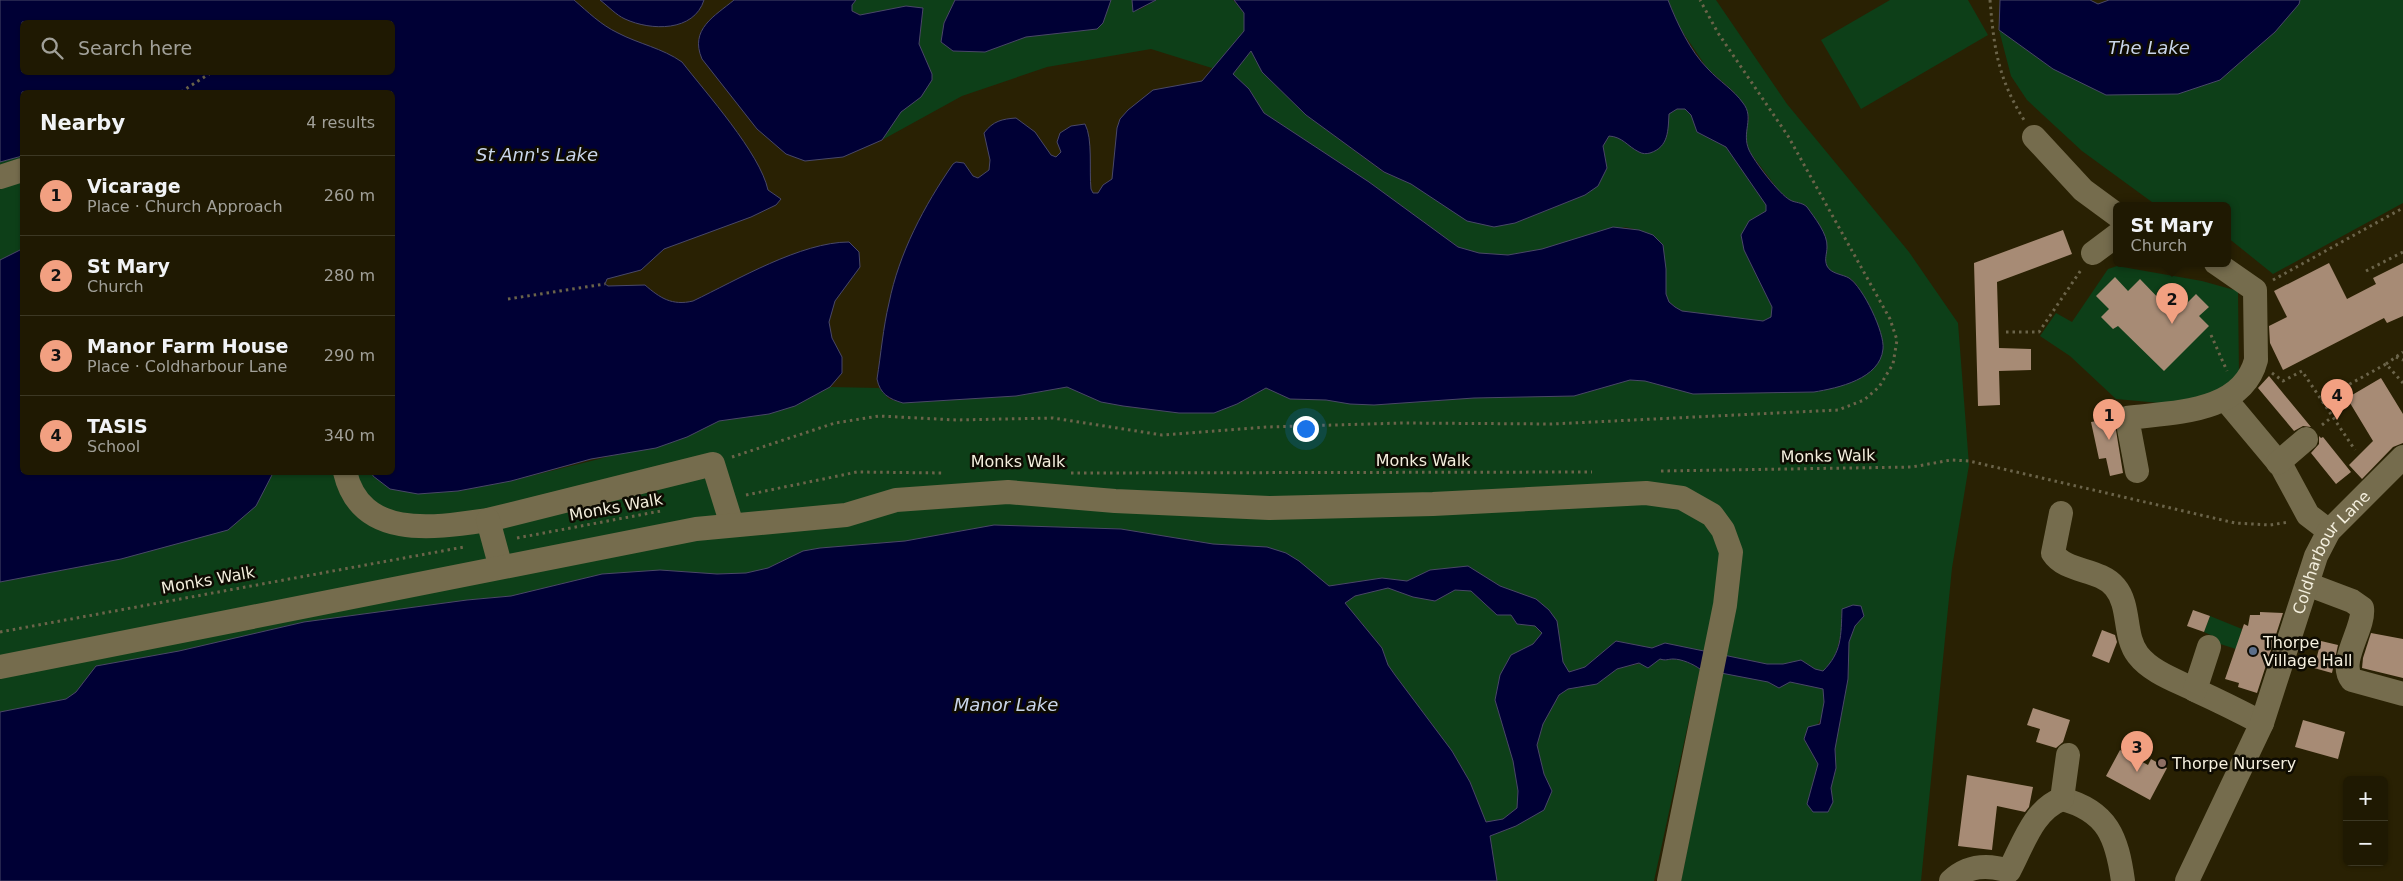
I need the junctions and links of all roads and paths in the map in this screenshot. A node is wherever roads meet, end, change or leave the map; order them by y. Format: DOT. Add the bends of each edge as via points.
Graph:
graph roads {
  1 [pos="1700,0"];
  2 [pos="1990,0"];
  3 [pos="207,75"];
  4 [pos="184,90"];
  5 [pos="2034,137"];
  6 [pos="20,171"];
  7 [pos="0,177"];
  8 [pos="2403,208"];
  9 [pos="2113,211"];
  10 [pos="2113,238"];
  11 [pos="2403,252"];
  12 [pos="2093,253"];
  13 [pos="2222,267"];
  14 [pos="2366,271"];
  15 [pos="605,284"];
  16 [pos="2255,290"];
  17 [pos="508,299"];
  18 [pos="2006,332"];
  19 [pos="2211,335"];
  20 [pos="2403,352"];
  21 [pos="2396,357"];
  22 [pos="2256,360"];
  23 [pos="2403,360"];
  24 [pos="2386,364"];
  25 [pos="2403,383"];
  26 [pos="2227,394"];
  27 [pos="2321,400"];
  28 [pos="2306,439"];
  29 [pos="2355,450"];
  30 [pos="2403,457"];
  31 [pos="2278,462"];
  32 [pos="713,464"];
  33 [pos="1654,471"];
  34 [pos="2137,471"];
  35 [pos="1595,472"];
  36 [pos="946,473"];
  37 [pos="1065,473"];
  38 [pos="346,475"];
  39 [pos="724,500"];
  40 [pos="667,510"];
  41 [pos="2061,513"];
  42 [pos="2308,515"];
  43 [pos="488,520"];
  44 [pos="732,525"];
  45 [pos="2329,531"];
  46 [pos="535,534"];
  47 [pos="450,550"];
  48 [pos="498,557"];
  49 [pos="2307,584"];
  50 [pos="0,632"];
  51 [pos="2209,647"];
  52 [pos="0,668"];
  53 [pos="2195,690"];
  54 [pos="2403,694"];
  55 [pos="2262,723"];
  56 [pos="2068,755"];
  57 [pos="2062,799"];
  58 [pos="2013,876"];
  59 [pos="1669,881"];
  60 [pos="1951,881"];
  61 [pos="2123,881"];
  62 [pos="2188,881"];
  1 -- 32 [label="path" via="1718,33 1788,136 1890,318 1897,340 1893,364 1879,387 1864,400 1838,410 1746,416 1552,424 1267,426 1162,436 1054,418 956,420 879,416 835,423"];
  2 -- 5 [label="path" via="1998,65 2009,96"];
  3 -- 4 [label="path"];
  5 -- 9 [label="street" via="2083,190"];
  6 -- 7 [label="street"];
  8 -- 16 [label="path"];
  10 -- 12 [label="street"];
  11 -- 14 [label="path"];
  12 -- 18 [label="path" via="2039,332"];
  13 -- 16 [label="street"];
  15 -- 17 [label="path"];
  16 -- 22 [label="street"];
  19 -- 26 [label="path"];
  20 -- 21 [label="path"];
  21 -- 23 [label="path"];
  21 -- 24 [label="path"];
  22 -- 26 [label="street" via="2253,370"];
  22 -- 27 [label="path" via="2283,381 2302,371"];
  24 -- 25 [label="path"];
  24 -- 27 [label="path"];
  26 -- 31 [label="street"];
  26 -- 34 [label="street" via="2127,418"];
  27 -- 29 [label="path"];
  28 -- 31 [label="street"];
  30 -- 45 [label="street, Coldharbour Lane"];
  31 -- 42 [label="street"];
  32 -- 39 [label="street"];
  32 -- 43 [label="street"];
  33 -- 42 [label="path, Monks Walk" via="1912,467 1951,460 1969,461 2235,524 2270,525"];
  35 -- 37 [label="path, Monks Walk"];
  36 -- 39 [label="path" via="857,472"];
  38 -- 43 [label="street" via="349,488 362,507 381,520 399,524 445,525"];
  39 -- 44 [label="street"];
  40 -- 46 [label="path, Monks Walk"];
  41 -- 53 [label="street" via="2053,553 2058,561 2103,578 2115,587 2122,598 2130,636 2138,655 2169,678"];
  42 -- 45 [label="street"];
  43 -- 48 [label="street"];
  44 -- 52 [label="street" via="686,531"];
  44 -- 59 [label="street" via="846,515 896,500 1008,492 1269,508 1433,504 1646,493 1682,498 1712,515 1723,530 1731,552 1725,605"];
  45 -- 49 [label="street, Coldharbour Lane"];
  47 -- 50 [label="path, Monks Walk"];
  49 -- 54 [label="street" via="2362,608 2363,617 2354,636 2348,666 2352,680"];
  49 -- 55 [label="street, Coldharbour Lane"];
  51 -- 53 [label="street"];
  53 -- 55 [label="street"];
  55 -- 62 [label="street, Coldharbour Lane"];
  56 -- 57 [label="street"];
  57 -- 58 [label="street" via="2051,803 2039,814"];
  57 -- 61 [label="street" via="2078,803 2100,817 2111,831 2119,851"];
  58 -- 60 [label="street" via="1995,866 1979,866 1960,872"];
}
